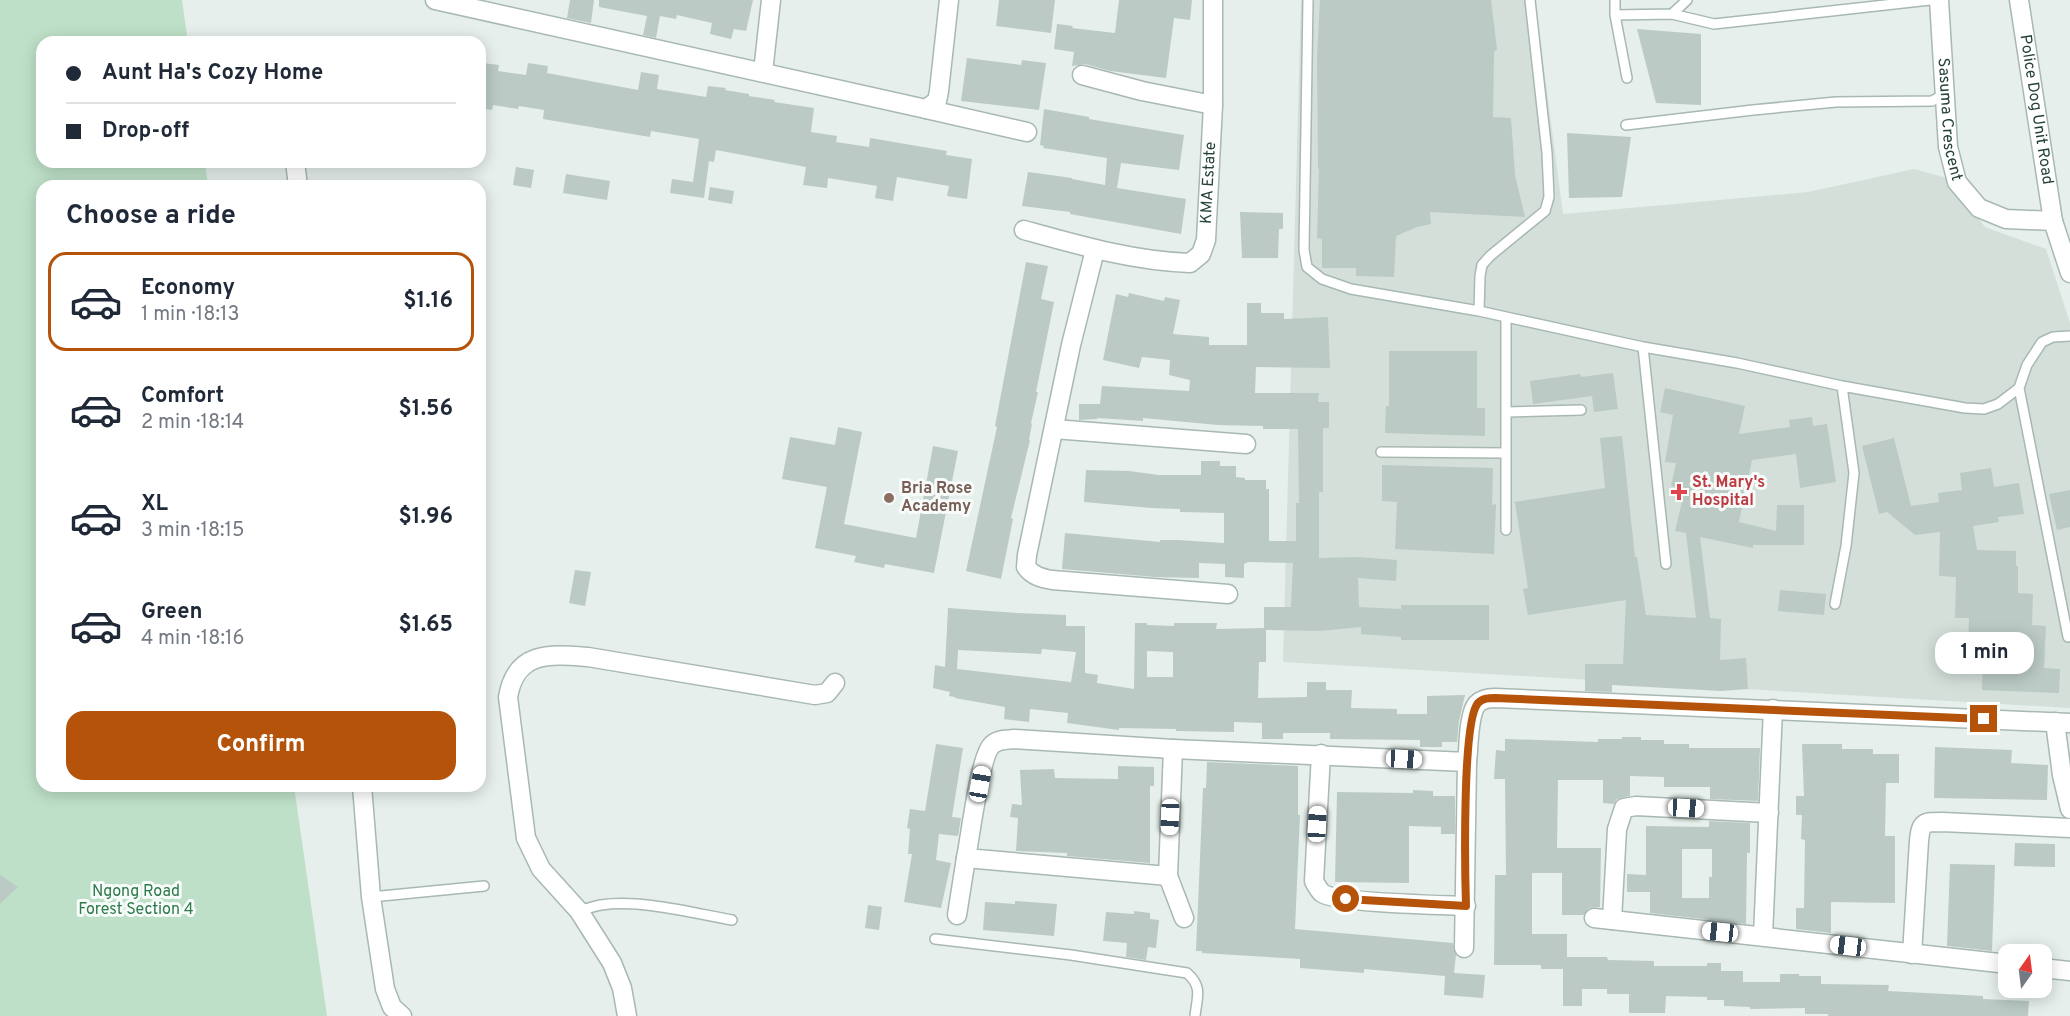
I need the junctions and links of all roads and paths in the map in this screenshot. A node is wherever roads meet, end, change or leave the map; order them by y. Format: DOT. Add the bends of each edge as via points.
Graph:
graph roads {
  1 [pos="435,0"];
  2 [pos="771,0"];
  3 [pos="949,0"];
  4 [pos="1213,0"];
  5 [pos="1308,0"];
  6 [pos="1530,0"];
  7 [pos="1615,0"];
  8 [pos="1687,0"];
  9 [pos="1930,0"];
  10 [pos="1939,0"];
  11 [pos="2019,0"];
  12 [pos="1837,5"];
  13 [pos="1672,14"];
  14 [pos="1616,15"];
  15 [pos="763,72"];
  16 [pos="1082,75"];
  17 [pos="1627,78"];
  18 [pos="1943,95"];
  19 [pos="1213,105"];
  20 [pos="926,110"];
  21 [pos="1626,125"];
  22 [pos="1027,132"];
  23 [pos="2053,221"];
  24 [pos="1024,230"];
  25 [pos="1095,250"];
  26 [pos="2070,273"];
  27 [pos="1479,311"];
  28 [pos="1506,317"];
  29 [pos="2070,336"];
  30 [pos="1643,347"];
  31 [pos="1842,386"];
  32 [pos="2019,388"];
  33 [pos="1581,410"];
  34 [pos="1507,412"];
  35 [pos="1054,429"];
  36 [pos="1246,444"];
  37 [pos="1381,452"];
  38 [pos="1506,453"];
  39 [pos="1506,530"];
  40 [pos="1666,564"];
  41 [pos="1228,594"];
  42 [pos="1835,604"];
  43 [pos="2068,638"];
  44 [pos="835,683"];
  45 [pos="1773,709"];
  46 [pos="2062,722"];
  47 [pos="1173,748"];
  48 [pos="1321,754"];
  49 [pos="1467,762"];
  50 [pos="362,792"];
  51 [pos="2070,808"];
  52 [pos="1768,813"];
  53 [pos="2070,828"];
  54 [pos="966,858"];
  55 [pos="1168,876"];
  56 [pos="484,886"];
  57 [pos="371,897"];
  58 [pos="1466,906"];
  59 [pos="579,911"];
  60 [pos="957,915"];
  61 [pos="1184,918"];
  62 [pos="1594,918"];
  63 [pos="732,920"];
  64 [pos="1612,920"];
  65 [pos="1763,936"];
  66 [pos="935,939"];
  67 [pos="1464,948"];
  68 [pos="1912,954"];
  69 [pos="1998,963"];
  70 [pos="2052,969"];
  71 [pos="2070,971"];
  72 [pos="402,1016"];
  73 [pos="627,1016"];
  74 [pos="1195,1016"];
  1 -- 15 [label="street"];
  2 -- 15 [label="street"];
  3 -- 20 [label="street" via="937,101"];
  4 -- 19 [label="street, KMA Estate"];
  5 -- 27 [label="lane" via="1304,250 1307,267 1322,279 1351,289"];
  6 -- 27 [label="lane" via="1549,197 1545,211 1482,265"];
  7 -- 14 [label="lane"];
  8 -- 13 [label="lane"];
  9 -- 12 [label="lane"];
  10 -- 18 [label="street, Sasuma Crescent"];
  11 -- 23 [label="street, Police Dog Unit Road"];
  12 -- 13 [label="lane" via="1714,24"];
  13 -- 14 [label="lane"];
  14 -- 17 [label="lane"];
  15 -- 20 [label="street"];
  16 -- 19 [label="street"];
  18 -- 21 [label="lane" via="1932,100 1824,103"];
  18 -- 23 [label="street, Sasuma Crescent" via="1948,147 1957,182 1979,208 2006,219"];
  19 -- 25 [label="street, KMA Estate" via="1206,240 1201,254 1190,263"];
  20 -- 22 [label="street"];
  23 -- 26 [label="street"];
  24 -- 25 [label="street, KMA Estate"];
  25 -- 35 [label="street"];
  27 -- 28 [label="lane"];
  28 -- 30 [label="lane"];
  28 -- 34 [label="lane"];
  29 -- 32 [label="lane" via="2042,342 2027,364"];
  30 -- 31 [label="lane"];
  30 -- 40 [label="lane"];
  31 -- 32 [label="lane" via="1984,409"];
  31 -- 42 [label="lane" via="1854,473"];
  32 -- 43 [label="lane"];
  33 -- 34 [label="lane"];
  34 -- 38 [label="lane"];
  35 -- 36 [label="street"];
  35 -- 41 [label="street" via="1027,555 1026,567 1031,573 1052,580"];
  37 -- 38 [label="lane"];
  38 -- 39 [label="lane"];
  44 -- 59 [label="street" via="827,693 815,695 564,655 533,660 519,668 508,697 526,838 541,869"];
  45 -- 46 [label="street"];
  45 -- 49 [label="street" via="1485,699 1477,704 1472,717"];
  45 -- 52 [label="street"];
  46 -- 51 [label="street" via="2062,775"];
  47 -- 48 [label="street"];
  47 -- 54 [label="street" via="999,741 990,746 982,770"];
  47 -- 55 [label="street"];
  48 -- 49 [label="street"];
  48 -- 58 [label="street" via="1314,881 1321,893 1360,900"];
  49 -- 58 [label="street"];
  50 -- 57 [label="street"];
  52 -- 64 [label="street" via="1624,808 1617,829"];
  52 -- 65 [label="street"];
  53 -- 68 [label="street" via="1924,823 1919,841"];
  54 -- 55 [label="street"];
  54 -- 60 [label="street"];
  55 -- 61 [label="street"];
  56 -- 57 [label="lane"];
  57 -- 72 [label="street" via="385,989"];
  58 -- 67 [label="street"];
  59 -- 63 [label="lane" via="620,904"];
  59 -- 73 [label="street" via="612,963"];
  62 -- 64 [label="street"];
  64 -- 65 [label="street"];
  65 -- 68 [label="street"];
  66 -- 74 [label="lane" via="1186,974 1199,989"];
  68 -- 69 [label="street"];
  70 -- 71 [label="street"];
}
